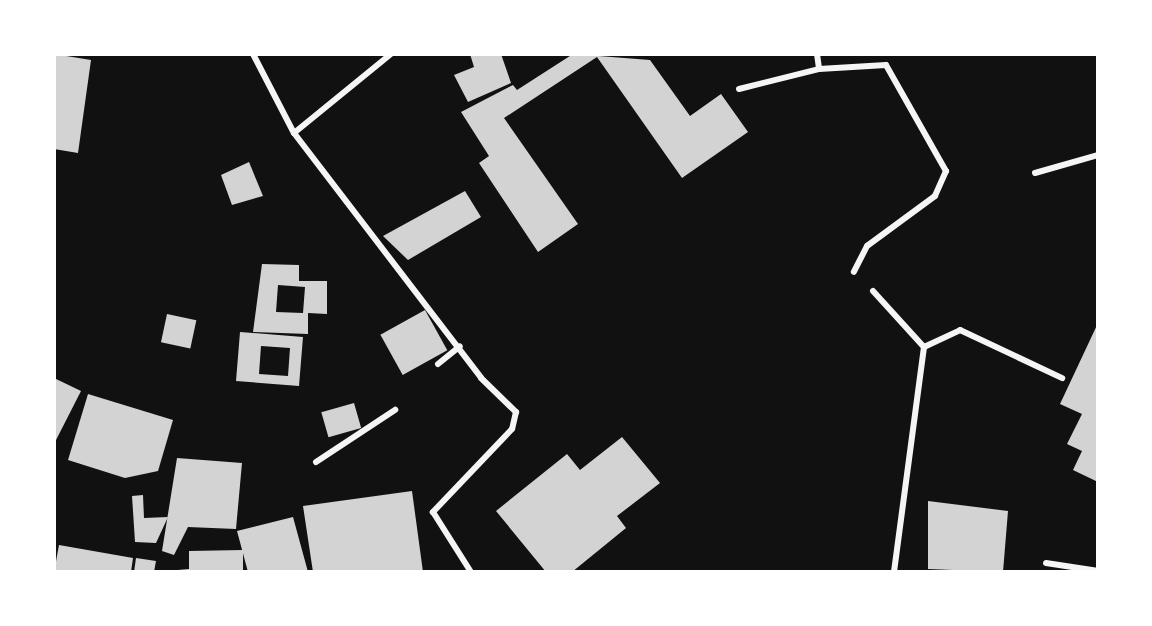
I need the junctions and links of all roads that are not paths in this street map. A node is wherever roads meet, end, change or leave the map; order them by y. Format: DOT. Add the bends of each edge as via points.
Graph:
graph roads {
  1 [pos="253,54"];
  2 [pos="391,54"];
  3 [pos="817,54"];
  4 [pos="819,69"];
  5 [pos="739,89"];
  6 [pos="294,133"];
  7 [pos="1098,155"];
  8 [pos="1035,173"];
  9 [pos="854,272"];
  10 [pos="873,291"];
  11 [pos="460,346"];
  12 [pos="924,347"];
  13 [pos="438,364"];
  14 [pos="1062,378"];
  15 [pos="395,410"];
  16 [pos="316,462"];
  17 [pos="1046,563"];
  18 [pos="1098,571"];
  19 [pos="471,572"];
  20 [pos="894,572"];
  1 -- 6 [label="lane"];
  2 -- 6 [label="lane"];
  3 -- 4 [label="lane"];
  4 -- 5 [label="lane"];
  4 -- 9 [label="lane" via="886,65 906,111 929,131 946,171 935,196 867,246"];
  6 -- 11 [label="lane"];
  7 -- 8 [label="lane"];
  10 -- 12 [label="lane"];
  11 -- 13 [label="lane"];
  11 -- 19 [label="lane" via="516,412 512,429 433,512"];
  12 -- 14 [label="lane" via="960,330"];
  12 -- 20 [label="lane"];
  15 -- 16 [label="lane"];
  17 -- 18 [label="lane"];
}
